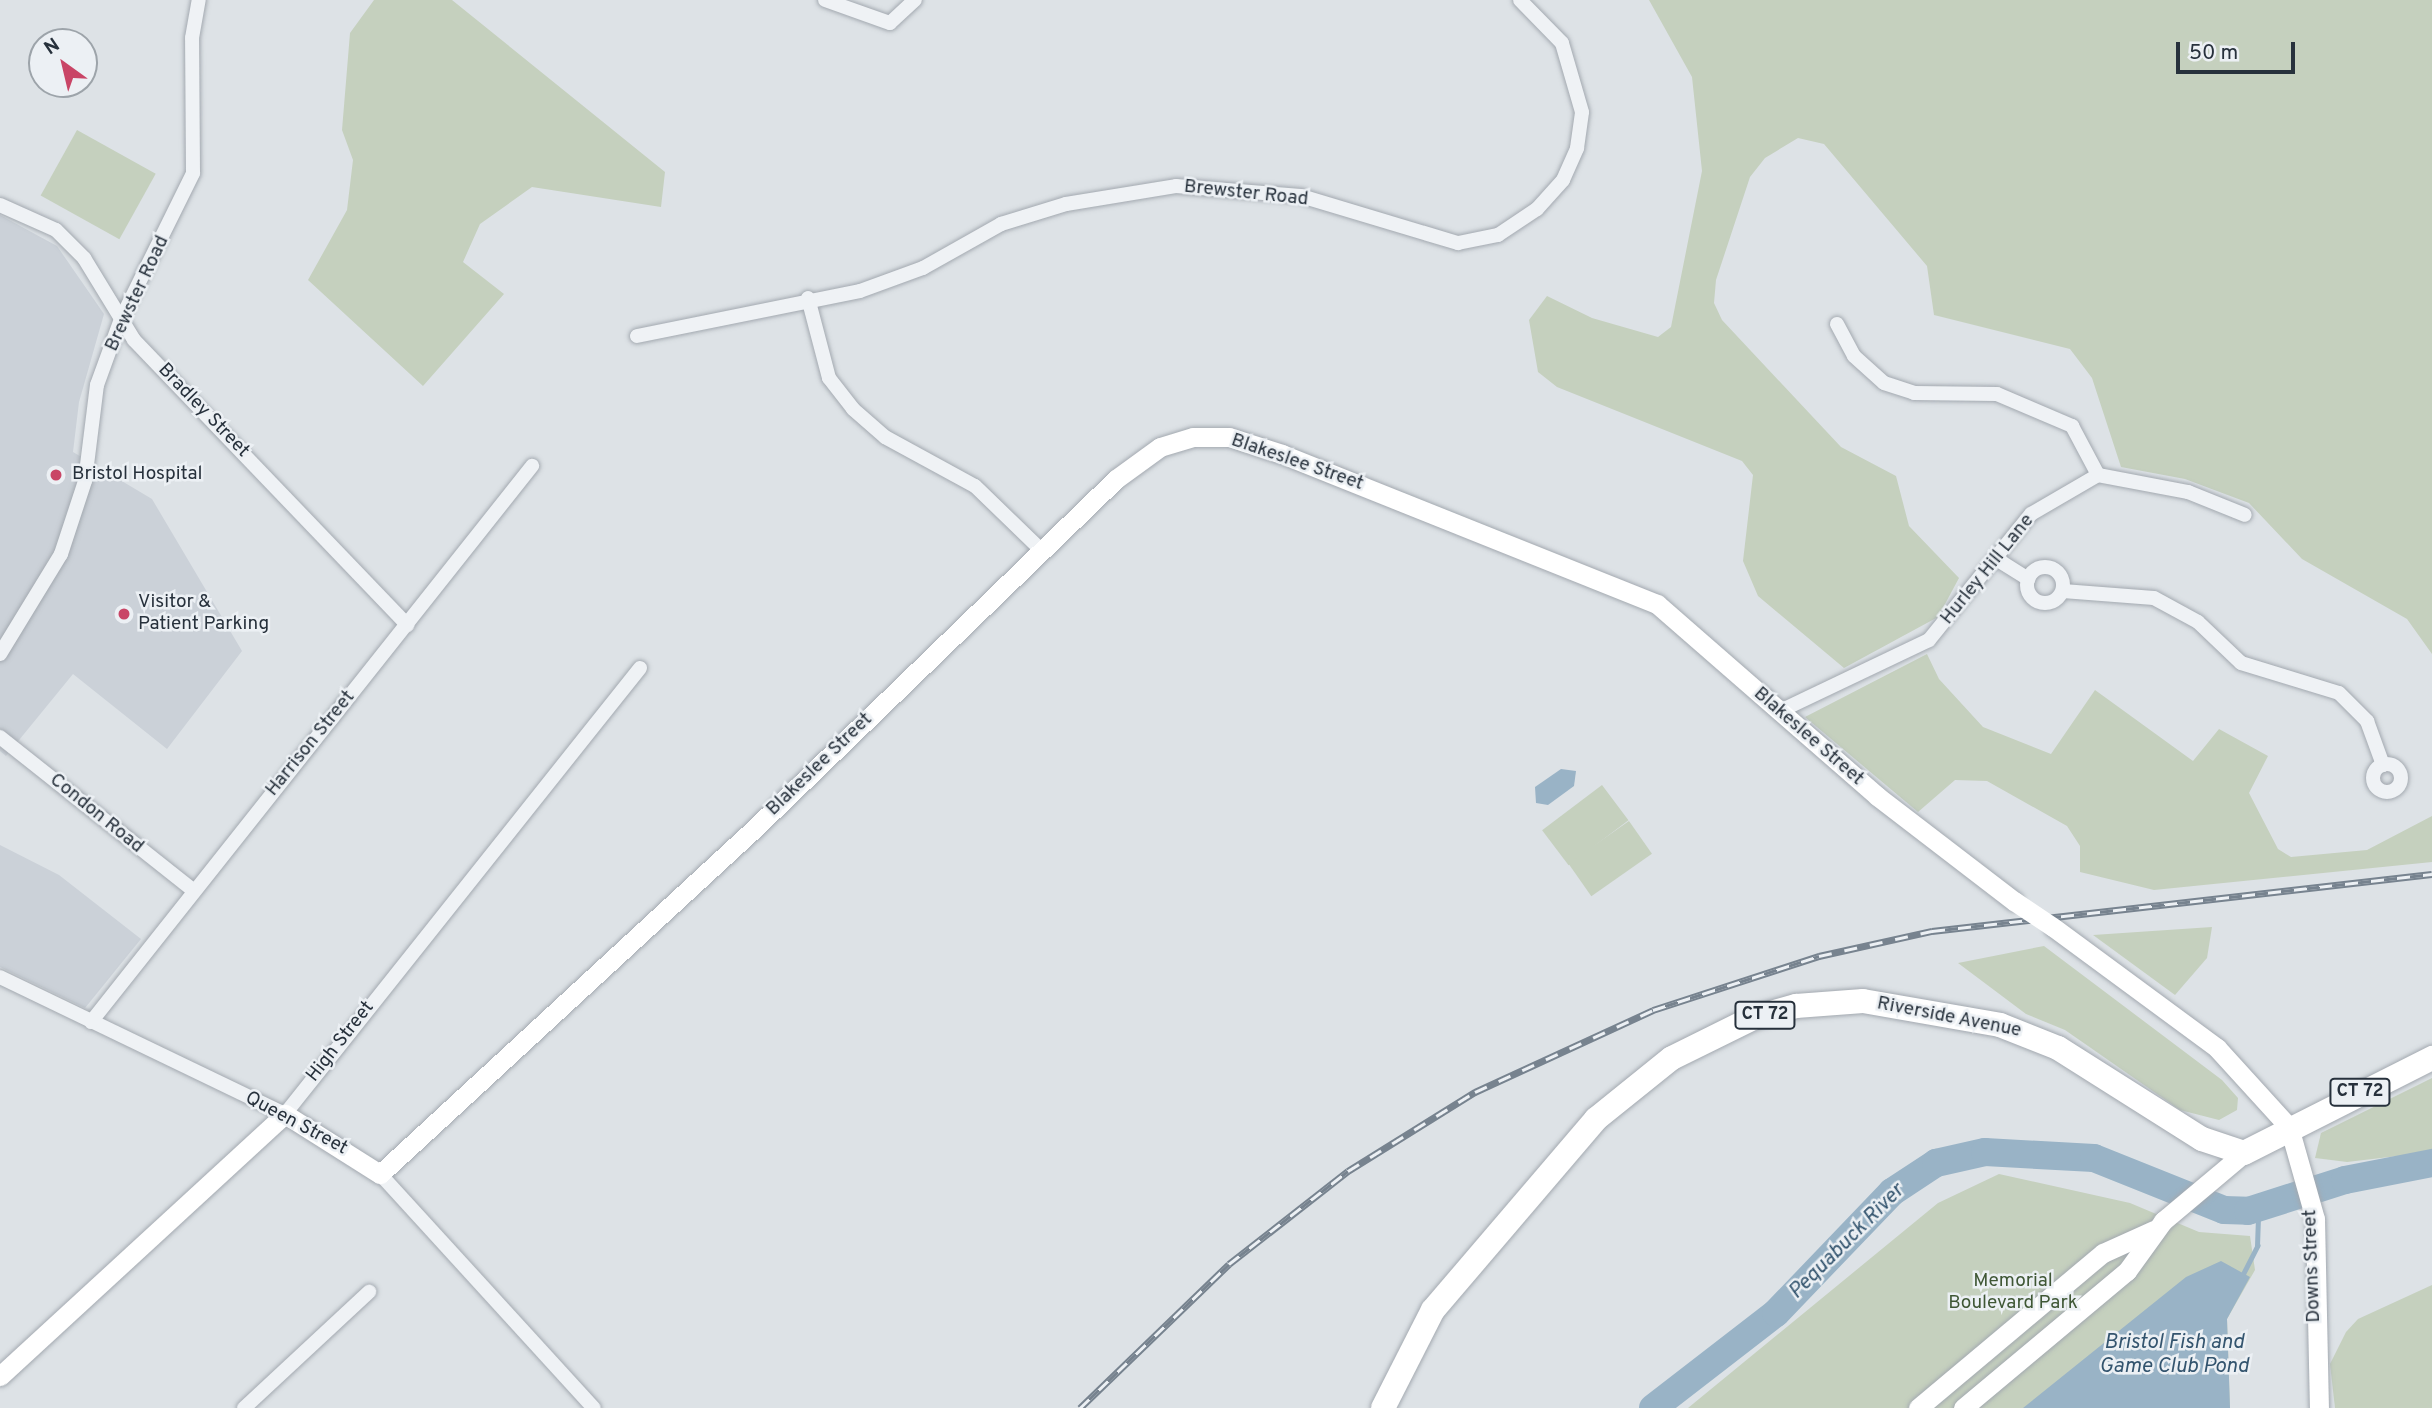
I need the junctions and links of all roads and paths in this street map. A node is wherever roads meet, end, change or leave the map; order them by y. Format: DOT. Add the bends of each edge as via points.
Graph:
graph roads {
  1 [pos="199,0"];
  2 [pos="825,0"];
  3 [pos="915,0"];
  4 [pos="1520,0"];
  5 [pos="0,205"];
  6 [pos="808,298"];
  7 [pos="121,319"];
  8 [pos="1838,324"];
  9 [pos="637,336"];
  10 [pos="532,466"];
  11 [pos="2098,475"];
  12 [pos="2245,514"];
  13 [pos="1040,549"];
  14 [pos="1998,560"];
  15 [pos="2028,579"];
  16 [pos="2063,591"];
  17 [pos="407,625"];
  18 [pos="0,654"];
  19 [pos="640,668"];
  20 [pos="1778,712"];
  21 [pos="0,737"];
  22 [pos="2383,765"];
  23 [pos="193,890"];
  24 [pos="0,977"];
  25 [pos="91,1022"];
  26 [pos="2432,1058"];
  27 [pos="285,1114"];
  28 [pos="2289,1127"];
  29 [pos="2244,1153"];
  30 [pos="380,1174"];
  31 [pos="2158,1225"];
  32 [pos="369,1292"];
  33 [pos="0,1376"];
  34 [pos="244,1408"];
  35 [pos="594,1408"];
  36 [pos="1382,1408"];
  37 [pos="1918,1408"];
  38 [pos="1964,1408"];
  39 [pos="2319,1408"];
  1 -- 7 [label="street, Brewster Road" via="192,38 193,173"];
  2 -- 3 [label="street" via="890,23"];
  4 -- 6 [label="street, Brewster Road" via="1562,43 1582,112 1577,148 1563,180 1537,209 1498,234 1458,243 1301,196 1176,186 1066,204 1001,224 923,268 860,291"];
  5 -- 7 [label="street, Bradley Street" via="56,230 84,258"];
  6 -- 9 [label="street, Brewster Road"];
  6 -- 13 [label="street" via="829,378 853,409 885,438 975,486"];
  7 -- 17 [label="street, Bradley Street"];
  7 -- 18 [label="street, Brewster Road" via="97,385 74,518 61,554"];
  8 -- 11 [label="street" via="1854,356 1884,383 1914,393 1997,394 2072,426"];
  10 -- 17 [label="street, Harrison Street"];
  11 -- 12 [label="street" via="2188,492"];
  11 -- 14 [label="street, Hurley Hill Lane" via="2031,514"];
  13 -- 20 [label="street, Blakeslee Street" via="1160,447 1193,437 1229,437 1635,593 1680,623"];
  13 -- 30 [label="street, Blakeslee Street" via="755,828"];
  14 -- 15 [label="street"];
  14 -- 20 [label="street, Hurley Hill Lane" via="1929,640"];
  15 -- 16 [label="street" via="2041,567 2054,569"];
  15 -- 16 [label="street" via="2029,593 2039,602 2053,602"];
  16 -- 22 [label="street" via="2154,598 2198,622 2241,663 2339,692 2367,721"];
  17 -- 23 [label="street, Harrison Street"];
  19 -- 27 [label="street, High Street"];
  20 -- 28 [label="street, Blakeslee Street, bridge" via="1919,832 2224,1055"];
  21 -- 23 [label="street, Condon Road"];
  23 -- 25 [label="street, Harrison Street"];
  24 -- 25 [label="street, Queen Street"];
  25 -- 27 [label="street, Queen Street"];
  26 -- 28 [label="highway, CT 72"];
  27 -- 30 [label="street, Queen Street"];
  27 -- 33 [label="street, High Street"];
  28 -- 29 [label="highway, CT 72"];
  28 -- 39 [label="street, Downs Street" via="2315,1219"];
  29 -- 31 [label="street"];
  29 -- 36 [label="highway, Riverside Avenue / CT 72" via="2202,1139 2058,1048 2000,1025 1863,1001 1763,1015 1672,1058 1596,1119 1433,1310"];
  30 -- 35 [label="street, Queen Street"];
  31 -- 37 [label="street" via="2103,1253"];
  31 -- 38 [label="street" via="2127,1271"];
  32 -- 34 [label="street"];
}
